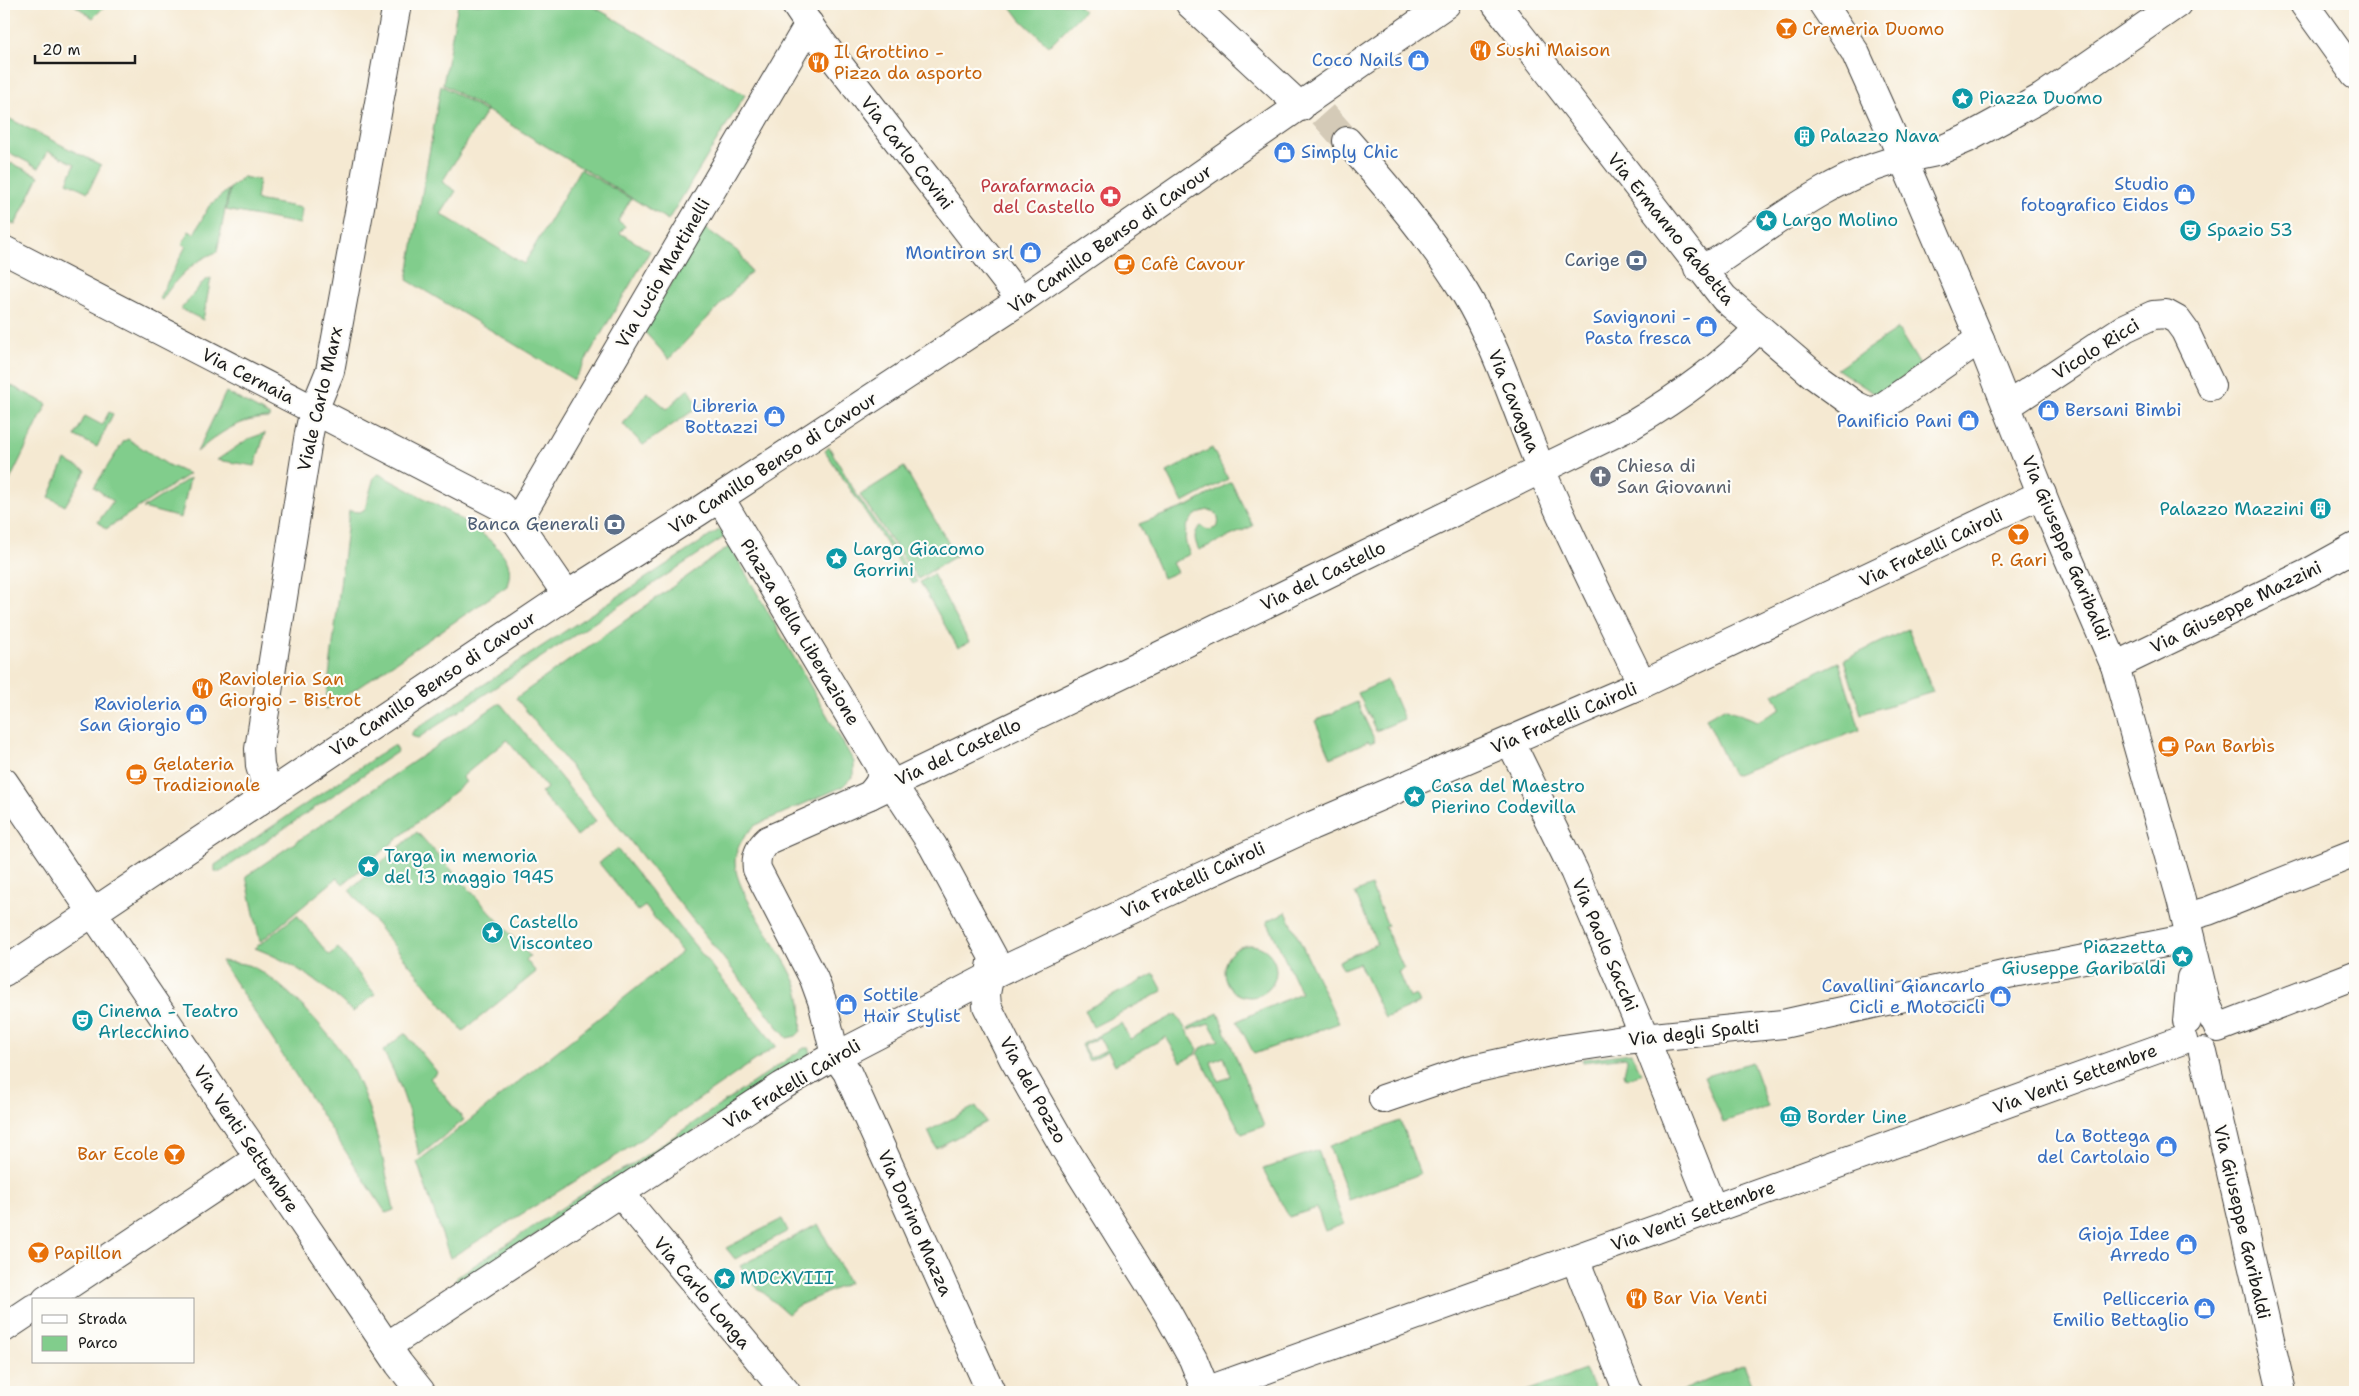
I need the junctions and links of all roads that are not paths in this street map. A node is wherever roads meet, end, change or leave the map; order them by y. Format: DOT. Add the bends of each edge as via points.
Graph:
graph roads {
  1 [pos="397,4"];
  2 [pos="1190,4"];
  3 [pos="1446,4"];
  4 [pos="1496,4"];
  5 [pos="1823,4"];
  6 [pos="2177,4"];
  7 [pos="2304,4"];
  8 [pos="802,14"];
  9 [pos="2355,76"];
  10 [pos="1311,107"];
  11 [pos="1347,140"];
  12 [pos="1903,159"];
  13 [pos="4,250"];
  14 [pos="1698,268"];
  15 [pos="1021,300"];
  16 [pos="1758,329"];
  17 [pos="1980,339"];
  18 [pos="2211,386"];
  19 [pos="2007,406"];
  20 [pos="314,410"];
  21 [pos="1541,469"];
  22 [pos="2042,494"];
  23 [pos="720,498"];
  24 [pos="517,522"];
  25 [pos="2355,547"];
  26 [pos="567,595"];
  27 [pos="2115,666"];
  28 [pos="1642,684"];
  29 [pos="1510,741"];
  30 [pos="880,781"];
  31 [pos="4,782"];
  32 [pos="269,795"];
  33 [pos="2355,853"];
  34 [pos="93,914"];
  35 [pos="2190,935"];
  36 [pos="4,972"];
  37 [pos="2355,975"];
  38 [pos="989,977"];
  39 [pos="2217,1025"];
  40 [pos="1645,1038"];
  41 [pos="2191,1038"];
  42 [pos="835,1055"];
  43 [pos="1383,1099"];
  44 [pos="259,1158"];
  45 [pos="620,1192"];
  46 [pos="1714,1209"];
  47 [pos="1575,1259"];
  48 [pos="49,1298"];
  49 [pos="32,1309"];
  50 [pos="4,1328"];
  51 [pos="393,1355"];
  52 [pos="413,1392"];
  53 [pos="422,1392"];
  54 [pos="786,1392"];
  55 [pos="992,1392"];
  56 [pos="1205,1392"];
  57 [pos="1628,1392"];
  58 [pos="2282,1392"];
  1 -- 20 [label="street, Viale Carlo Marx" via="330,370"];
  2 -- 10 [label="street"];
  3 -- 10 [label="street, Via Camillo Benso di Cavour"];
  4 -- 14 [label="street, Via Ermanno Gabetta"];
  5 -- 12 [label="street" via="1855,52"];
  6 -- 12 [label="street" via="2041,98 1966,139 1936,152"];
  7 -- 9 [label="street"];
  8 -- 15 [label="street, Via Carlo Covini"];
  8 -- 24 [label="street, Via Lucio Martinelli"];
  10 -- 15 [label="street, Via Camillo Benso di Cavour"];
  11 -- 21 [label="street, Via Cavagna" via="1419,228 1465,293 1496,353"];
  12 -- 14 [label="street" via="1875,166 1833,186 1716,262"];
  12 -- 17 [label="street, Via Giuseppe Garibaldi"];
  13 -- 20 [label="street, Via Cernaia"];
  14 -- 16 [label="street, Via Ermanno Gabetta" via="1724,298"];
  15 -- 23 [label="street, Via Camillo Benso di Cavour"];
  16 -- 17 [label="street, Via Ermanno Gabetta" via="1815,376 1868,411 1878,410"];
  16 -- 21 [label="street, Via del Castello" via="1714,369 1658,409"];
  17 -- 19 [label="street, Via Giuseppe Garibaldi"];
  18 -- 19 [label="street, Vicolo Ricci" via="2177,320 2166,314 2153,315 2125,328"];
  19 -- 22 [label="street, Via Giuseppe Garibaldi"];
  20 -- 24 [label="street, Via Cernaia" via="500,506"];
  20 -- 32 [label="street, Viale Carlo Marx" via="259,749 260,766"];
  21 -- 28 [label="street, Via Cavagna"];
  21 -- 30 [label="street, Via del Castello" via="1166,653"];
  22 -- 27 [label="street, Via Giuseppe Garibaldi"];
  22 -- 28 [label="street, Via Fratelli Cairoli"];
  23 -- 26 [label="street, Via Camillo Benso di Cavour"];
  23 -- 30 [label="street, Piazza della Liberazione"];
  24 -- 26 [label="street, Via Cernaia"];
  25 -- 27 [label="street, Via Giuseppe Mazzini" via="2250,602"];
  26 -- 32 [label="street, Via Camillo Benso di Cavour"];
  27 -- 35 [label="street, Via Giuseppe Garibaldi"];
  28 -- 29 [label="street, Via Fratelli Cairoli"];
  29 -- 38 [label="street, Via Fratelli Cairoli" via="1311,826"];
  29 -- 40 [label="street, Via Paolo Sacchi" via="1574,871"];
  30 -- 38 [label="street, Via del Pozzo" via="933,846 993,957"];
  30 -- 42 [label="street" via="768,840 755,861 814,979"];
  31 -- 34 [label="street, Via Venti Settembre"];
  32 -- 34 [label="street, Via Camillo Benso di Cavour"];
  33 -- 35 [label="street" via="2208,911"];
  34 -- 36 [label="street, Via Camillo Benso di Cavour"];
  34 -- 44 [label="street, Via Venti Settembre"];
  35 -- 39 [label="street, Via Giuseppe Garibaldi" via="2206,1004"];
  35 -- 40 [label="street, Via degli Spalti" via="1783,1024"];
  35 -- 41 [label="street, Via Giuseppe Garibaldi"];
  37 -- 39 [label="street"];
  38 -- 42 [label="street, Via Fratelli Cairoli"];
  38 -- 56 [label="street, Via del Pozzo" via="987,1006 1013,1058 1064,1147 1167,1312 1193,1359"];
  39 -- 41 [label="street" via="2213,1048"];
  40 -- 43 [label="street, Via degli Spalti" via="1563,1049 1468,1070"];
  40 -- 46 [label="street, Via Paolo Sacchi"];
  41 -- 46 [label="street, Via Venti Settembre"];
  41 -- 58 [label="street, Via Giuseppe Garibaldi"];
  42 -- 45 [label="street, Via Fratelli Cairoli"];
  42 -- 55 [label="street, Via Dorino Mazza" via="847,1072"];
  44 -- 48 [label="street"];
  44 -- 51 [label="street, Via Venti Settembre"];
  45 -- 51 [label="street, Via Fratelli Cairoli"];
  45 -- 54 [label="street, Via Carlo Longa"];
  46 -- 47 [label="street, Via Venti Settembre"];
  47 -- 56 [label="street, Via Venti Settembre"];
  47 -- 57 [label="street"];
  49 -- 50 [label="street"];
  51 -- 52 [label="street, Via Venti Settembre"];
  51 -- 53 [label="street, Via Venti Settembre"];
}
